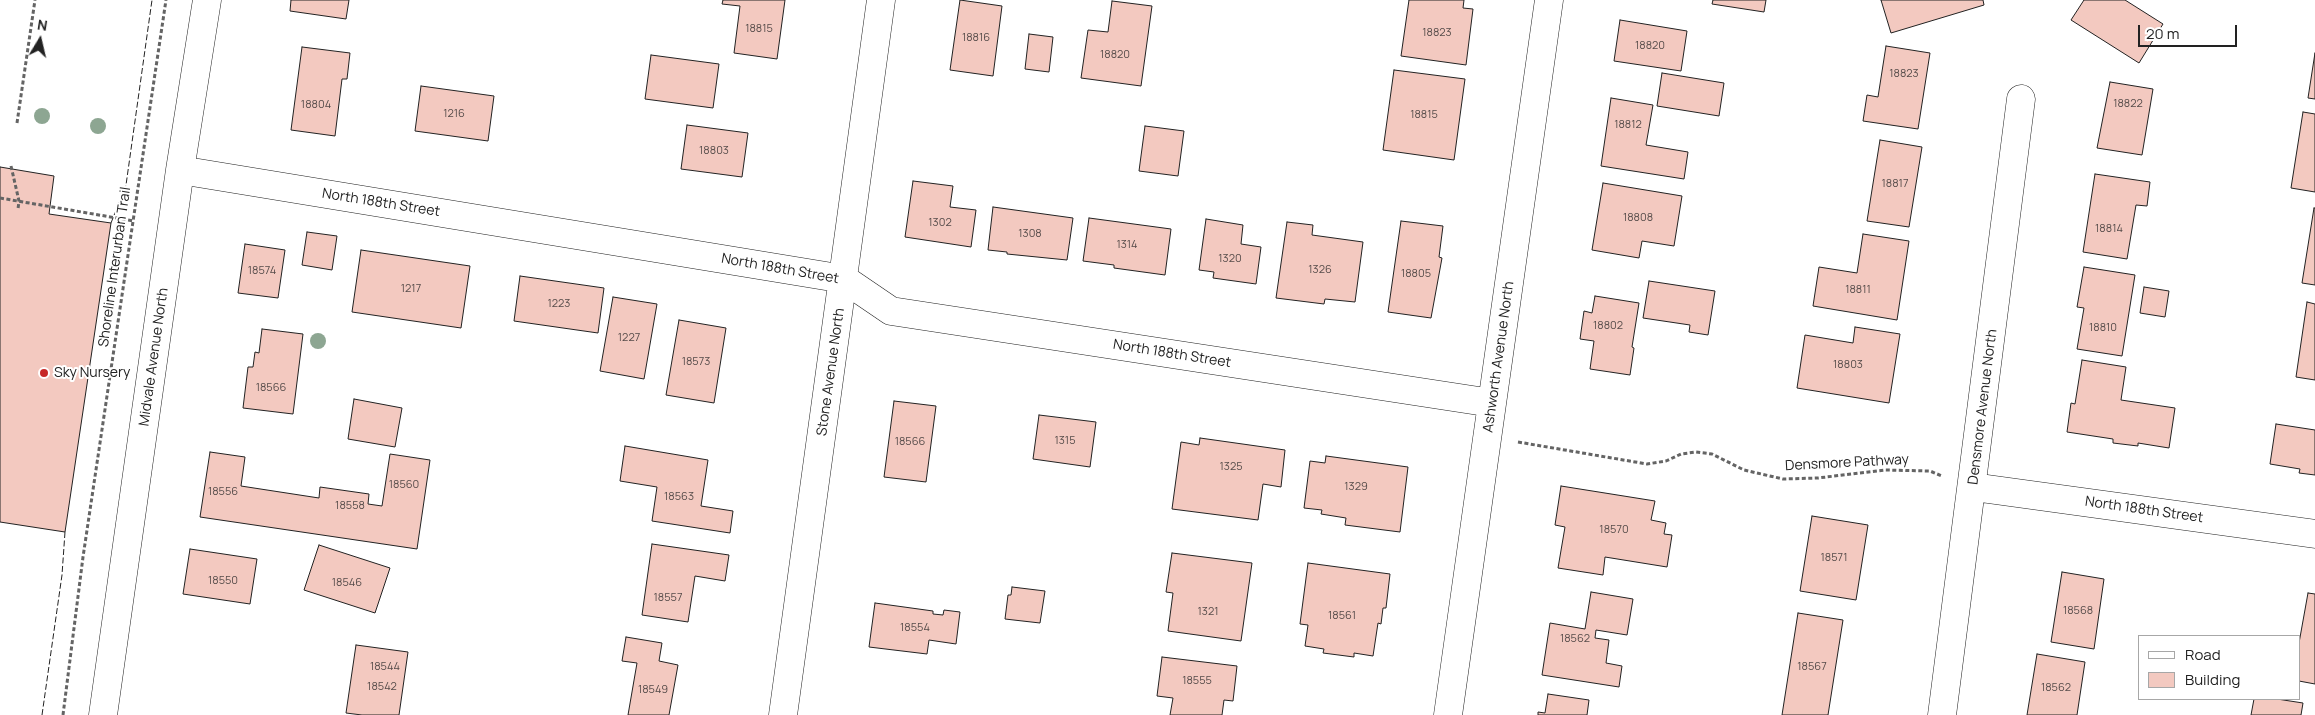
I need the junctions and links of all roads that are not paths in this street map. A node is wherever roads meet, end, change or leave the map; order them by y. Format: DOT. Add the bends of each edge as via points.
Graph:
graph roads {
  1 [pos="207,0"];
  2 [pos="882,0"];
  3 [pos="1549,0"];
  4 [pos="2021,99"];
  5 [pos="180,170"];
  6 [pos="844,280"];
  7 [pos="1492,403"];
  8 [pos="1973,487"];
  9 [pos="2315,534"];
  10 [pos="103,715"];
  11 [pos="783,715"];
  12 [pos="1448,715"];
  13 [pos="1942,715"];
  1 -- 5 [label="street, Midvale Avenue North"];
  2 -- 6 [label="street, Stone Avenue North"];
  3 -- 7 [label="street, Ashworth Avenue North"];
  4 -- 8 [label="street, Densmore Avenue North"];
  5 -- 6 [label="street, North 188th Street"];
  5 -- 10 [label="street, Midvale Avenue North"];
  6 -- 7 [label="street, North 188th Street" via="891,311"];
  6 -- 11 [label="street, Stone Avenue North"];
  7 -- 12 [label="street, Ashworth Avenue North"];
  8 -- 9 [label="street, North 188th Street"];
  8 -- 13 [label="street, Densmore Avenue North"];
}
